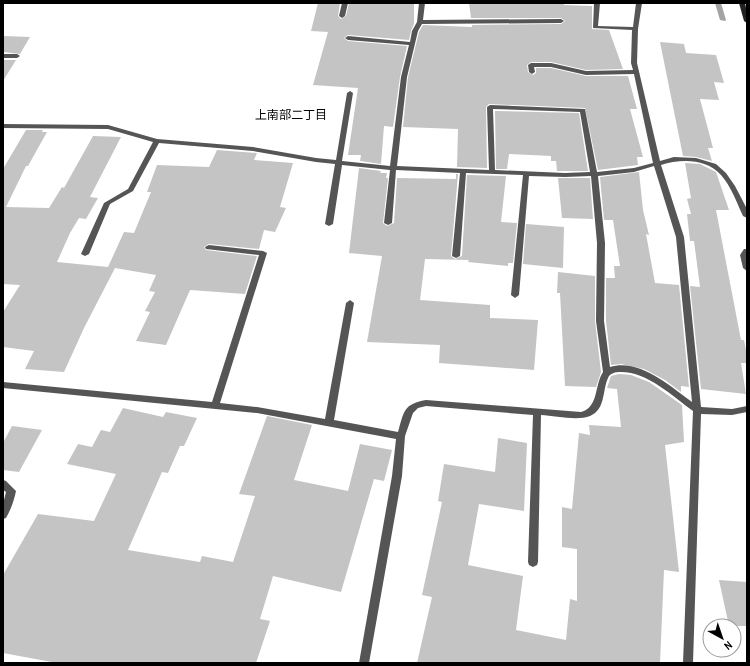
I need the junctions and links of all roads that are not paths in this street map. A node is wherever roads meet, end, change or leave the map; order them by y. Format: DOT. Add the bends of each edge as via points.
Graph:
graph roads {
  1 [pos="345,3"];
  2 [pos="422,3"];
  3 [pos="597,3"];
  4 [pos="639,3"];
  5 [pos="742,3"];
  6 [pos="342,16"];
  7 [pos="561,21"];
  8 [pos="747,21"];
  9 [pos="420,22"];
  10 [pos="635,29"];
  11 [pos="348,38"];
  12 [pos="412,44"];
  13 [pos="3,56"];
  14 [pos="17,56"];
  15 [pos="532,72"];
  16 [pos="637,72"];
  17 [pos="350,93"];
  18 [pos="3,126"];
  19 [pos="157,141"];
  20 [pos="338,163"];
  21 [pos="657,164"];
  22 [pos="393,168"];
  23 [pos="463,171"];
  24 [pos="492,172"];
  25 [pos="526,174"];
  26 [pos="594,174"];
  27 [pos="747,216"];
  28 [pos="388,223"];
  29 [pos="329,224"];
  30 [pos="209,247"];
  31 [pos="747,251"];
  32 [pos="85,254"];
  33 [pos="456,256"];
  34 [pos="747,268"];
  35 [pos="515,295"];
  36 [pos="350,303"];
  37 [pos="607,373"];
  38 [pos="3,385"];
  39 [pos="215,406"];
  40 [pos="747,409"];
  41 [pos="697,410"];
  42 [pos="537,411"];
  43 [pos="329,422"];
  44 [pos="401,436"];
  45 [pos="3,484"];
  46 [pos="3,515"];
  47 [pos="533,562"];
  48 [pos="364,663"];
  49 [pos="688,663"];
  1 -- 6 [label="street"];
  2 -- 9 [label="street"];
  3 -- 10 [label="street" via="595,27"];
  4 -- 10 [label="street"];
  5 -- 8 [label="main road"];
  7 -- 9 [label="street"];
  9 -- 12 [label="street"];
  10 -- 16 [label="street" via="634,63"];
  11 -- 12 [label="street"];
  12 -- 22 [label="street" via="404,77"];
  13 -- 14 [label="street"];
  15 -- 16 [label="street" via="530,63 586,73"];
  16 -- 21 [label="street"];
  17 -- 20 [label="street"];
  18 -- 19 [label="street" via="108,127"];
  19 -- 20 [label="street" via="253,149"];
  19 -- 32 [label="street" via="131,190 107,203"];
  20 -- 22 [label="street"];
  20 -- 29 [label="street"];
  21 -- 26 [label="street" via="634,170"];
  21 -- 27 [label="street" via="682,159 714,165 728,180"];
  21 -- 41 [label="street" via="680,237"];
  22 -- 23 [label="street"];
  22 -- 28 [label="street"];
  23 -- 24 [label="street"];
  23 -- 33 [label="street"];
  24 -- 25 [label="street"];
  24 -- 26 [label="street" via="490,107 583,110"];
  25 -- 26 [label="street"];
  25 -- 35 [label="street"];
  26 -- 37 [label="street" via="602,245 599,305"];
  30 -- 39 [label="street" via="263,253"];
  31 -- 34 [label="street" via="744,254"];
  36 -- 43 [label="street"];
  37 -- 41 [label="street" via="615,368 642,372"];
  37 -- 42 [label="street" via="595,408 590,412 581,415"];
  38 -- 39 [label="street"];
  39 -- 43 [label="street"];
  40 -- 41 [label="street" via="732,412"];
  41 -- 49 [label="street"];
  42 -- 44 [label="street" via="426,403 416,405 409,411"];
  42 -- 47 [label="street"];
  43 -- 44 [label="street"];
  44 -- 48 [label="street" via="397,476"];
  45 -- 46 [label="street" via="11,491"];
}
